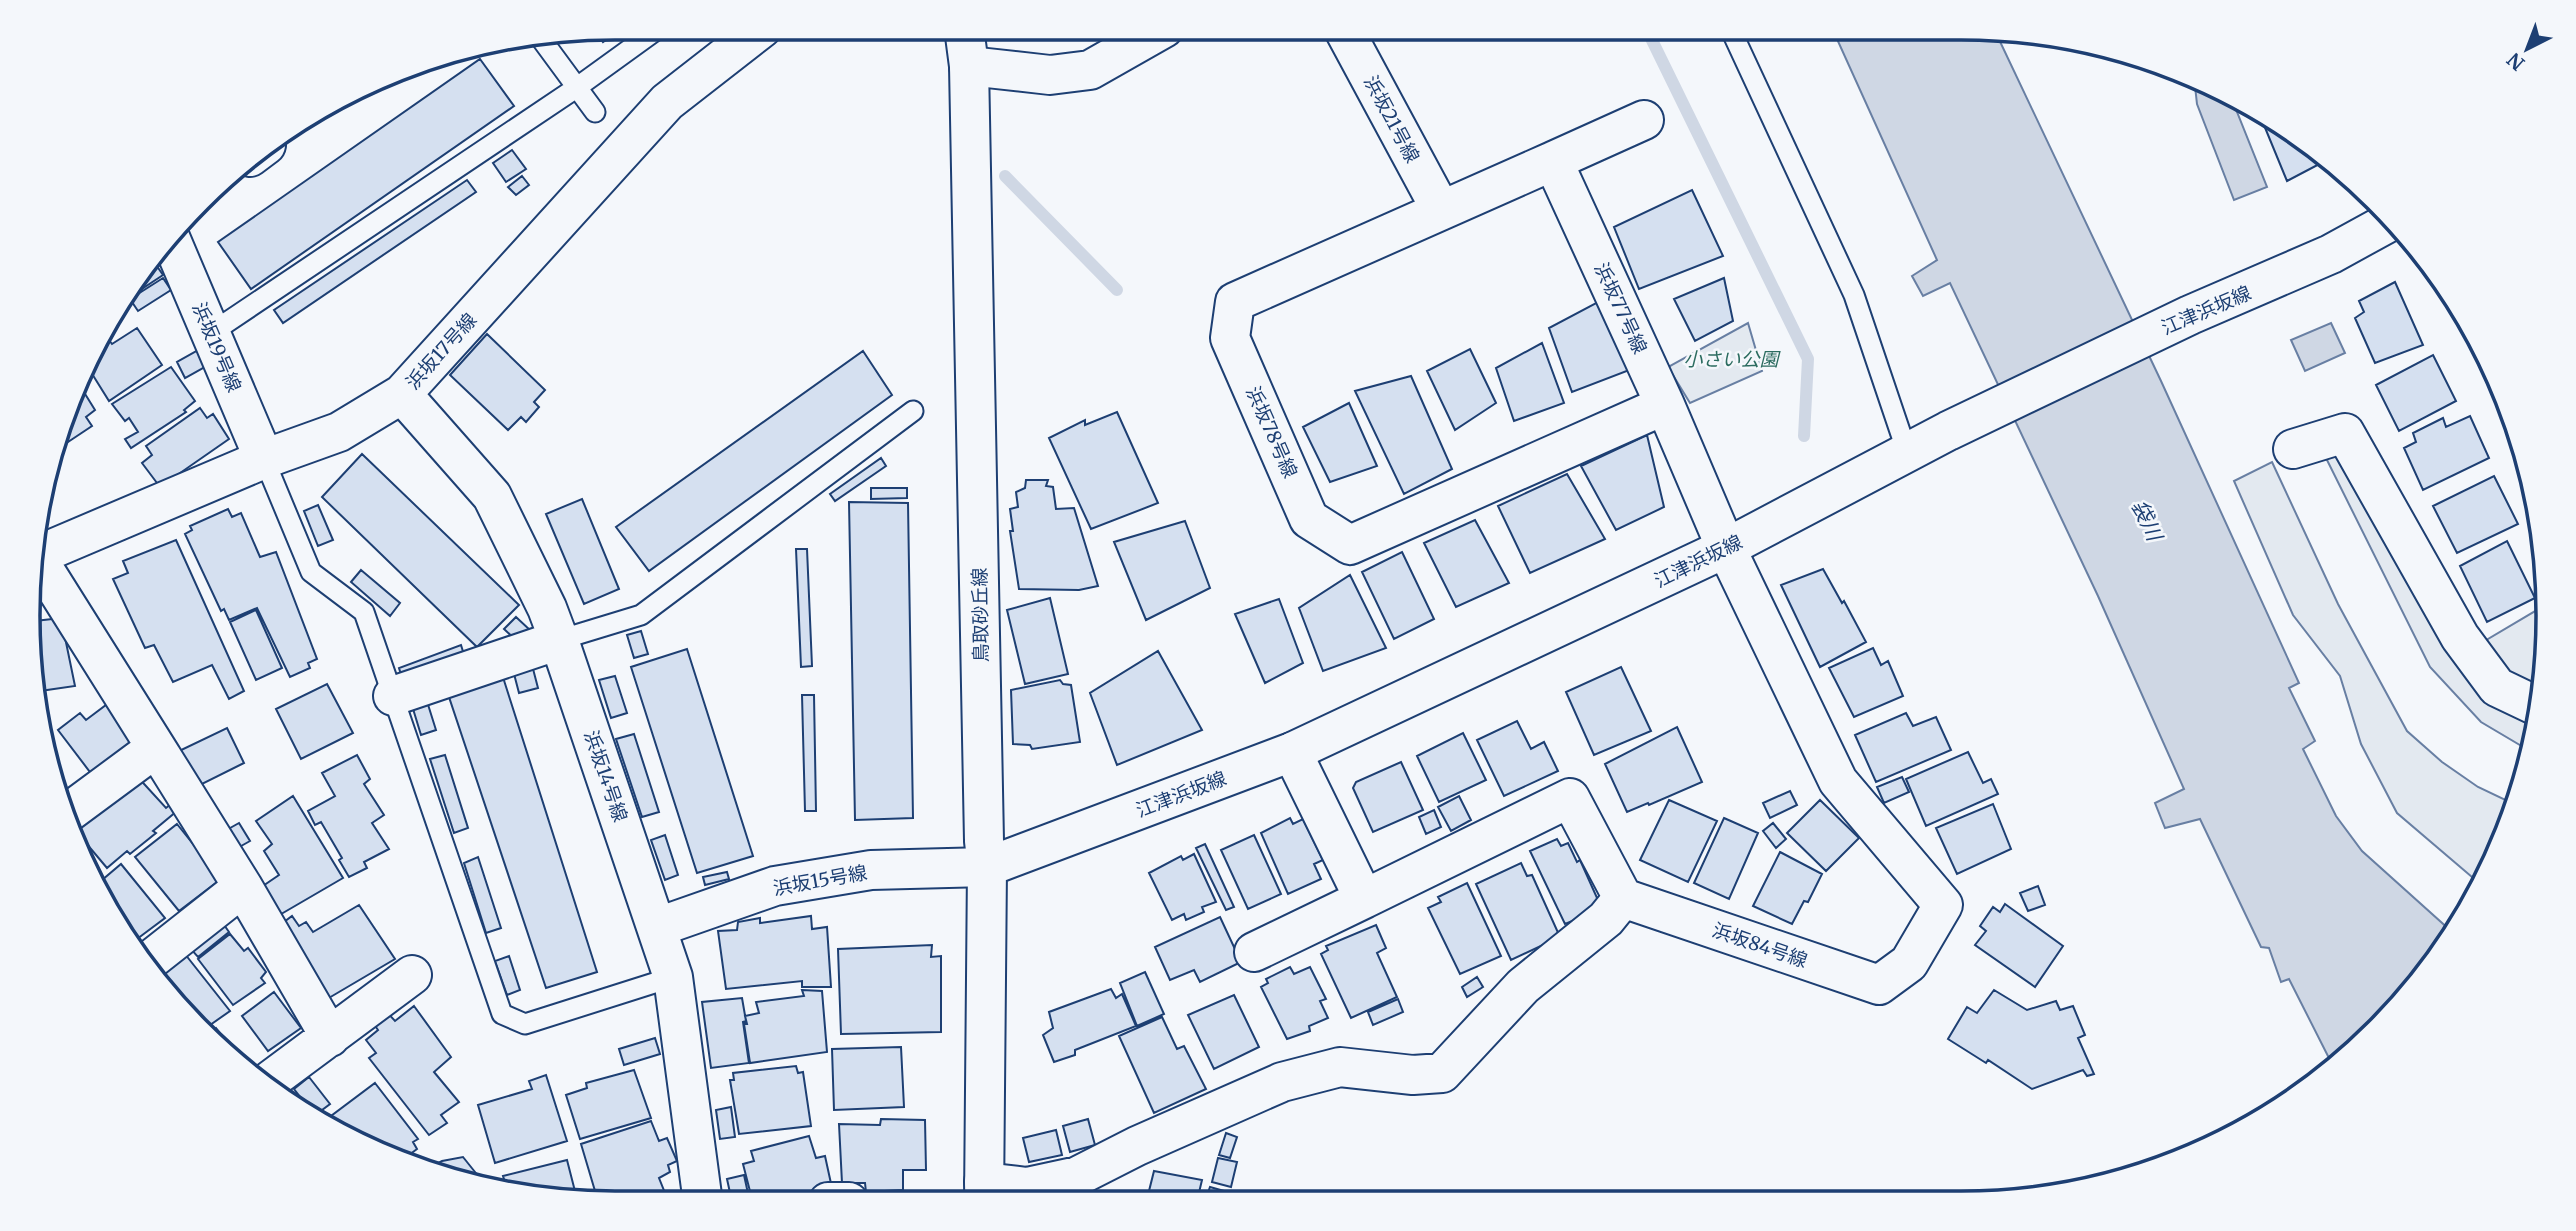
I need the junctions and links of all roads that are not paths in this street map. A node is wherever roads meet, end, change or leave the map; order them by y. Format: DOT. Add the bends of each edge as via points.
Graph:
graph roads {
  1 [pos="642,40"];
  2 [pos="747,40"];
  3 [pos="966,40"];
  4 [pos="1143,40"];
  5 [pos="1349,40"];
  6 [pos="1736,40"];
  7 [pos="545,44"];
  8 [pos="969,66"];
  9 [pos="576,88"];
  10 [pos="595,112"];
  11 [pos="1644,120"];
  12 [pos="1553,161"];
  13 [pos="1441,210"];
  14 [pos="2383,226"];
  15 [pos="174,247"];
  16 [pos="211,333"];
  17 [pos="402,394"];
  18 [pos="1665,405"];
  19 [pos="913,411"];
  20 [pos="2292,449"];
  21 [pos="1907,452"];
  22 [pos="264,459"];
  23 [pos="1726,548"];
  24 [pos="44,554"];
  25 [pos="43,563"];
  26 [pos="559,640"];
  27 [pos="393,696"];
  28 [pos="2529,702"];
  29 [pos="1292,752"];
  30 [pos="162,757"];
  31 [pos="74,808"];
  32 [pos="987,867"];
  33 [pos="243,887"];
  34 [pos="1623,898"];
  35 [pos="1364,899"];
  36 [pos="658,927"];
  37 [pos="1254,952"];
  38 [pos="153,958"];
  39 [pos="412,975"];
  40 [pos="673,977"];
  41 [pos="330,1037"];
  42 [pos="273,1078"];
  43 [pos="701,1191"];
  44 [pos="984,1191"];
  45 [pos="993,1191"];
  1 -- 9 [label="lane"];
  2 -- 17 [label="street, 浜坂17号線" via="667,102"];
  3 -- 8 [label="street, 鳥取砂丘線"];
  4 -- 8 [label="street" via="1090,70 1050,75"];
  5 -- 13 [label="street, 浜坂21号線"];
  6 -- 21 [label="lane" via="1854,295"];
  7 -- 9 [label="lane"];
  8 -- 32 [label="street, 鳥取砂丘線"];
  9 -- 10 [label="lane"];
  9 -- 16 [label="lane"];
  11 -- 12 [label="street"];
  12 -- 13 [label="street, 浜坂78号線"];
  12 -- 18 [label="street, 浜坂77号線"];
  13 -- 18 [label="street, 浜坂78号線" via="1235,302 1230,338 1310,519 1350,545"];
  14 -- 21 [label="street, 江津浜坂線" via="2332,254 2190,315"];
  15 -- 16 [label="street, 浜坂19号線"];
  16 -- 22 [label="street, 浜坂19号線"];
  17 -- 22 [label="street, 浜坂17号線" via="339,432"];
  17 -- 26 [label="street, 浜坂14号線" via="492,496"];
  18 -- 23 [label="street, 浜坂77号線"];
  19 -- 26 [label="lane" via="641,615"];
  20 -- 28 [label="street" via="2345,433 2460,637 2497,687"];
  21 -- 23 [label="street, 江津浜坂線"];
  22 -- 24 [label="street, 浜坂17号線"];
  22 -- 27 [label="lane" via="311,572 364,612"];
  23 -- 29 [label="street, 江津浜坂線"];
  23 -- 34 [label="street, 浜坂84号線" via="1838,781 1943,905 1909,963 1879,985"];
  25 -- 30 [label="street"];
  26 -- 27 [label="street"];
  26 -- 36 [label="street, 浜坂14号線"];
  27 -- 40 [label="lane" via="502,1014 524,1024"];
  29 -- 32 [label="street, 江津浜坂線"];
  29 -- 35 [label="street"];
  30 -- 31 [label="street" via="142,758"];
  30 -- 33 [label="street"];
  32 -- 36 [label="street, 浜坂15号線" via="871,870 775,886"];
  32 -- 44 [label="street, 鳥取砂丘線"];
  33 -- 38 [label="street"];
  33 -- 41 [label="street"];
  34 -- 35 [label="street" via="1570,798"];
  34 -- 45 [label="street" via="1606,919 1523,986 1442,1073 1340,1068 1282,1082 1078,1176"];
  35 -- 37 [label="street"];
  36 -- 40 [label="street, 浜坂14号線"];
  39 -- 41 [label="street"];
  40 -- 43 [label="street, 浜坂14号線"];
  41 -- 42 [label="street"];
}
